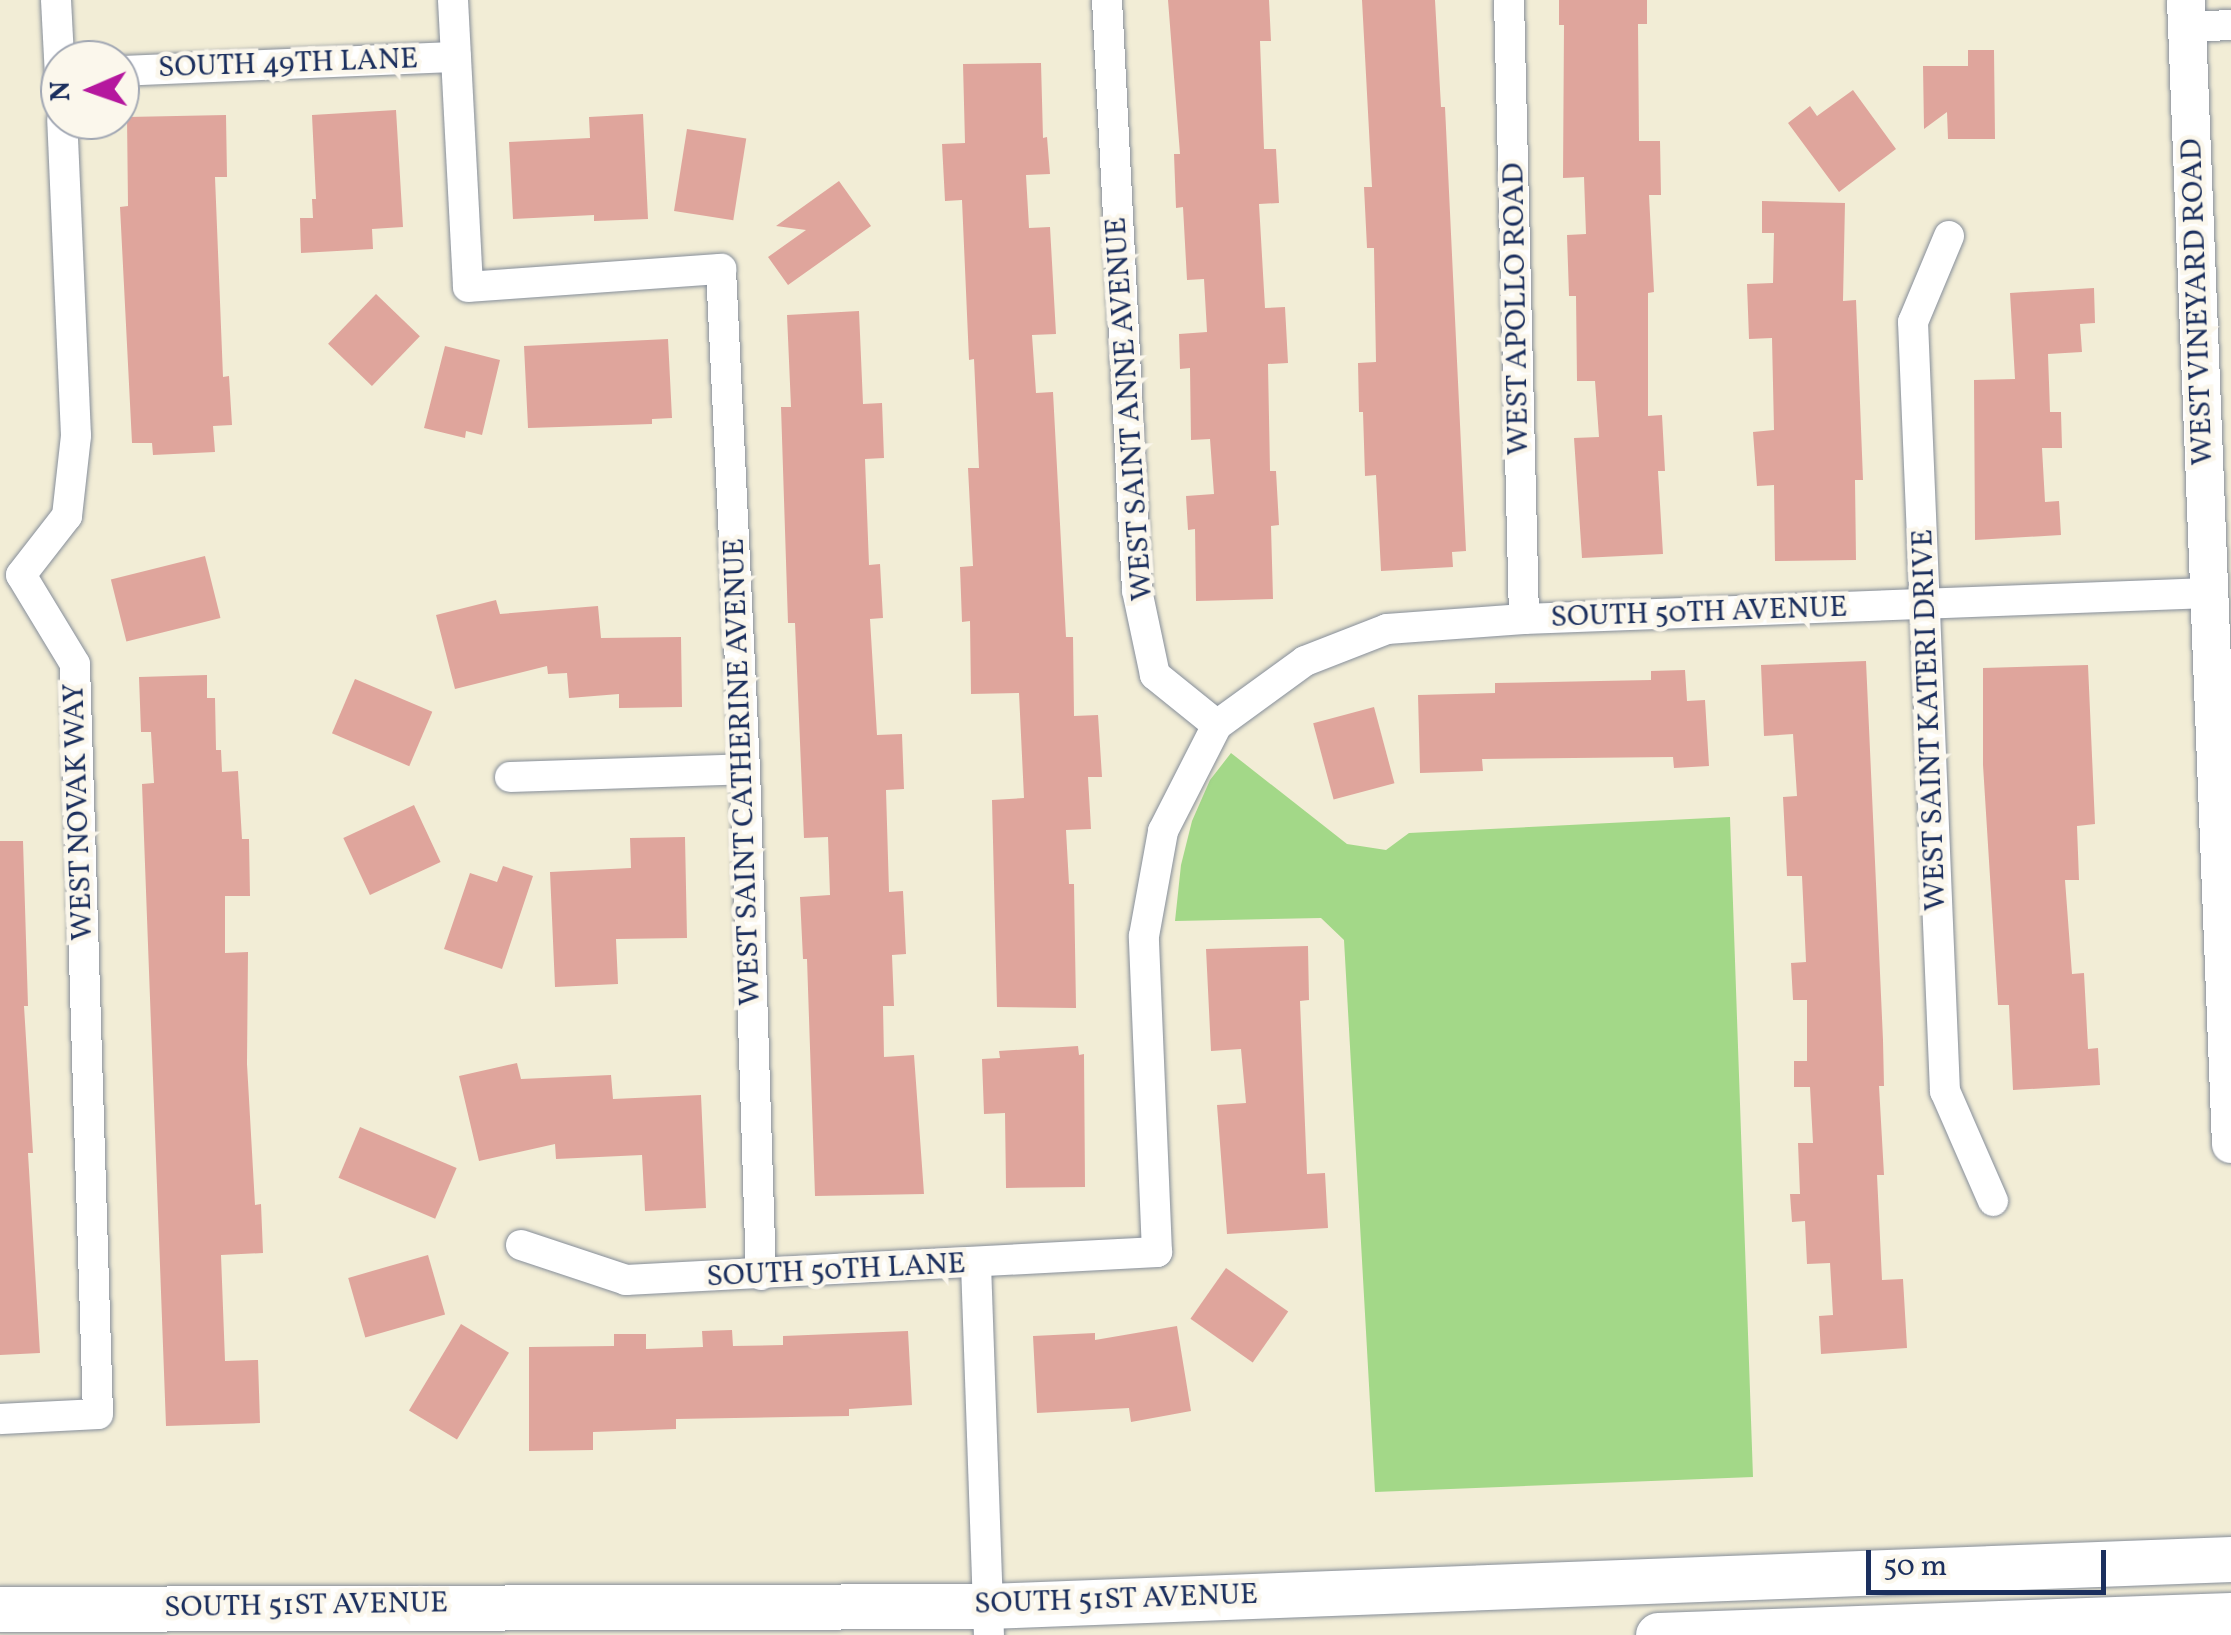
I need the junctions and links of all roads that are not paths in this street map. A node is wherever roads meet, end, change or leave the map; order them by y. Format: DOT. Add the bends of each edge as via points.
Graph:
graph roads {
  1 [pos="56,0"];
  2 [pos="453,0"];
  3 [pos="1107,0"];
  4 [pos="1509,0"];
  5 [pos="2187,14"];
  6 [pos="2231,25"];
  7 [pos="58,40"];
  8 [pos="456,57"];
  9 [pos="140,70"];
  10 [pos="63,140"];
  11 [pos="1948,236"];
  12 [pos="11,581"];
  13 [pos="2209,593"];
  14 [pos="1926,605"];
  15 [pos="1524,619"];
  16 [pos="1217,726"];
  17 [pos="745,769"];
  18 [pos="510,776"];
  19 [pos="2226,903"];
  20 [pos="2231,1144"];
  21 [pos="1993,1201"];
  22 [pos="521,1246"];
  23 [pos="976,1264"];
  24 [pos="761,1275"];
  25 [pos="0,1419"];
  26 [pos="2231,1559"];
  27 [pos="0,1608"];
  28 [pos="2231,1615"];
  29 [pos="988,1620"];
  30 [pos="1658,1635"];
  1 -- 7 [label="street"];
  2 -- 8 [label="street"];
  3 -- 16 [label="street, WEST SAINT ANNE AVENUE" via="1137,590 1155,675"];
  4 -- 15 [label="street, WEST APOLLO ROAD"];
  5 -- 6 [label="street"];
  5 -- 13 [label="street, WEST VINEYARD ROAD"];
  8 -- 9 [label="street, SOUTH 49TH LANE"];
  8 -- 17 [label="street, WEST SAINT CATHERINE AVENUE" via="468,287 721,270"];
  10 -- 12 [label="street, WEST NOVAK WAY" via="76,436 67,516"];
  11 -- 14 [label="street, WEST SAINT KATERI DRIVE" via="1913,322"];
  12 -- 25 [label="street, WEST NOVAK WAY" via="74,664 98,1414"];
  13 -- 14 [label="street, SOUTH 50TH AVENUE"];
  13 -- 19 [label="street, WEST VINEYARD ROAD"];
  14 -- 15 [label="street, SOUTH 50TH AVENUE"];
  14 -- 21 [label="street, WEST SAINT KATERI DRIVE" via="1945,1091"];
  15 -- 16 [label="street, SOUTH 50TH AVENUE" via="1387,629 1304,661"];
  16 -- 23 [label="street, SOUTH 50TH LANE" via="1163,831 1144,936 1157,1252"];
  17 -- 18 [label="street"];
  17 -- 24 [label="street, WEST SAINT CATHERINE AVENUE"];
  19 -- 20 [label="street, WEST VINEYARD ROAD"];
  22 -- 24 [label="street, SOUTH 50TH LANE" via="626,1280"];
  23 -- 24 [label="street, SOUTH 50TH LANE"];
  23 -- 29 [label="street"];
  26 -- 29 [label="main road, SOUTH 51ST AVENUE"];
  27 -- 29 [label="main road, SOUTH 51ST AVENUE"];
  28 -- 30 [label="main road"];
}
